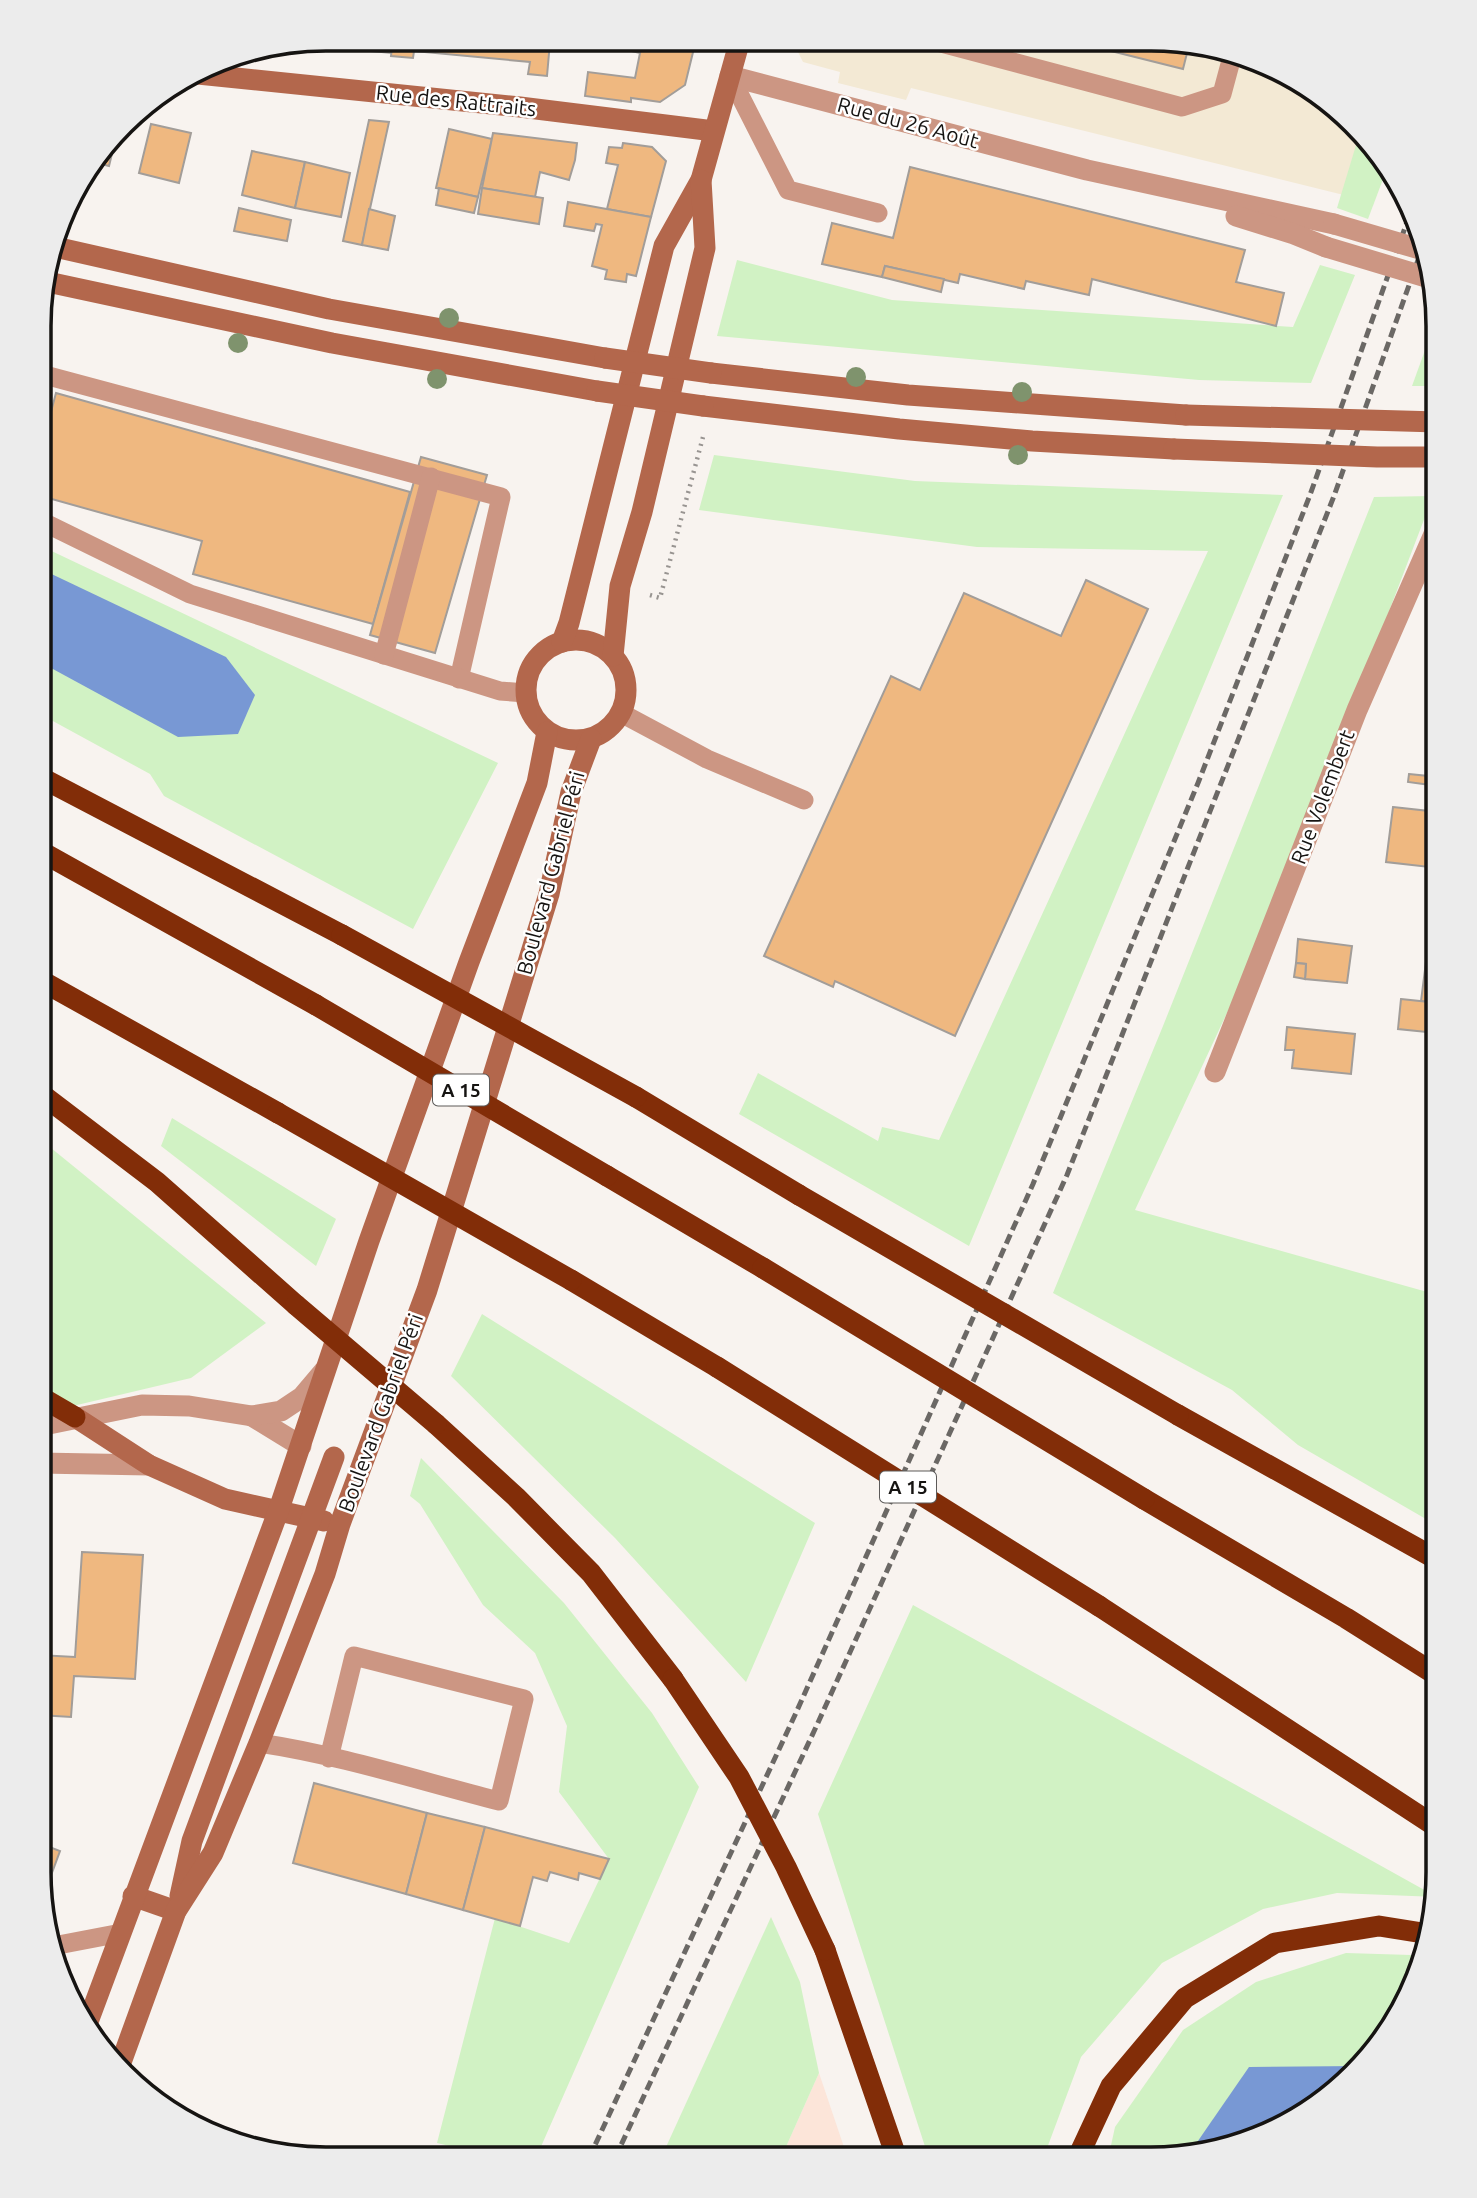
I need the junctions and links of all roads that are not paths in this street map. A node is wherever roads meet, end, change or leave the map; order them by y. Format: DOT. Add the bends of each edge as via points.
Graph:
graph roads {
  1 [pos="737,51"];
  2 [pos="971,51"];
  3 [pos="1230,62"];
  4 [pos="213,75"];
  5 [pos="730,76"];
  6 [pos="714,131"];
  7 [pos="1087,170"];
  8 [pos="701,180"];
  9 [pos="878,212"];
  10 [pos="1415,248"];
  11 [pos="62,249"];
  12 [pos="1422,276"];
  13 [pos="54,283"];
  14 [pos="51,377"];
  15 [pos="1426,422"];
  16 [pos="1426,457"];
  17 [pos="431,477"];
  18 [pos="51,526"];
  19 [pos="1426,552"];
  20 [pos="562,642"];
  21 [pos="376,653"];
  22 [pos="613,656"];
  23 [pos="458,679"];
  24 [pos="526,693"];
  25 [pos="621,713"];
  26 [pos="547,732"];
  27 [pos="591,739"];
  28 [pos="51,783"];
  29 [pos="804,800"];
  30 [pos="51,856"];
  31 [pos="51,986"];
  32 [pos="1215,1072"];
  33 [pos="51,1101"];
  34 [pos="324,1371"];
  35 [pos="51,1403"];
  36 [pos="252,1416"];
  37 [pos="75,1418"];
  38 [pos="51,1423"];
  39 [pos="301,1446"];
  40 [pos="334,1457"];
  41 [pos="51,1463"];
  42 [pos="149,1465"];
  43 [pos="361,1465"];
  44 [pos="278,1512"];
  45 [pos="312,1518"];
  46 [pos="340,1524"];
  47 [pos="1426,1553"];
  48 [pos="1426,1668"];
  49 [pos="259,1743"];
  50 [pos="329,1758"];
  51 [pos="1426,1820"];
  52 [pos="133,1896"];
  53 [pos="176,1911"];
  54 [pos="1419,1932"];
  55 [pos="121,1933"];
  56 [pos="60,1944"];
  57 [pos="91,2014"];
  58 [pos="123,2058"];
  59 [pos="893,2147"];
  60 [pos="1083,2147"];
  1 -- 5 [label="main road"];
  2 -- 3 [label="lane" via="1182,107 1222,94"];
  4 -- 6 [label="main road, Rue des Rattraits"];
  5 -- 6 [label="main road"];
  5 -- 7 [label="street, Rue du 26 Août"];
  5 -- 9 [label="lane" via="788,190"];
  6 -- 8 [label="main road"];
  7 -- 10 [label="street, Rue du 26 Août, bridge" via="1334,223"];
  7 -- 12 [label="street, Rue du 26 Août, bridge"];
  8 -- 20 [label="main road" via="664,246"];
  8 -- 22 [label="main road" via="705,248 620,586"];
  11 -- 15 [label="main road, bridge" via="329,310 711,373 908,396 1186,415"];
  13 -- 16 [label="main road, bridge" via="332,343 703,406 1032,441"];
  14 -- 17 [label="lane"];
  17 -- 21 [label="lane"];
  17 -- 23 [label="lane" via="501,497"];
  18 -- 21 [label="lane" via="190,594"];
  19 -- 32 [label="street, Rue Volembert" via="1357,710"];
  20 -- 22 [label="main road" via="590,642"];
  20 -- 24 [label="main road" via="550,647 531,667"];
  21 -- 23 [label="lane"];
  22 -- 25 [label="main road" via="626,684"];
  23 -- 24 [label="lane"];
  24 -- 26 [label="main road" via="529,708"];
  25 -- 27 [label="main road" via="614,724"];
  25 -- 29 [label="lane" via="707,759"];
  26 -- 27 [label="main road" via="561,739"];
  26 -- 34 [label="main road, Boulevard Gabriel Péri" via="537,783"];
  27 -- 43 [label="main road, Boulevard Gabriel Péri" via="571,792 549,894 427,1290"];
  28 -- 47 [label="highway, bridge" via="342,935 636,1097 1178,1415"];
  30 -- 48 [label="highway, A 15, bridge" via="316,1005 763,1268"];
  31 -- 51 [label="highway, A 15, bridge" via="717,1367 1099,1606"];
  33 -- 59 [label="highway, bridge" via="157,1182 436,1424 591,1573 673,1679 739,1777 825,1950"];
  34 -- 36 [label="street" via="302,1397 281,1410"];
  34 -- 39 [label="main road, Boulevard Gabriel Péri"];
  35 -- 37 [label="highway"];
  36 -- 37 [label="street" via="189,1406 142,1405"];
  36 -- 39 [label="street"];
  37 -- 38 [label="street"];
  37 -- 42 [label="main road"];
  39 -- 40 [label="main road"];
  39 -- 44 [label="main road, Boulevard Gabriel Péri"];
  40 -- 43 [label="main road"];
  40 -- 45 [label="main road"];
  41 -- 42 [label="street"];
  42 -- 44 [label="main road" via="225,1499"];
  43 -- 46 [label="main road, Boulevard Gabriel Péri"];
  44 -- 45 [label="main road"];
  44 -- 52 [label="main road, Boulevard Gabriel Péri"];
  45 -- 46 [label="main road"];
  45 -- 53 [label="main road" via="192,1841"];
  46 -- 49 [label="main road, Boulevard Gabriel Péri"];
  49 -- 50 [label="lane"];
  49 -- 53 [label="main road, Boulevard Gabriel Péri" via="213,1853"];
  50 -- 50 [label="lane" via="499,1801 524,1699 354,1656"];
  52 -- 53 [label="main road"];
  52 -- 55 [label="main road, Boulevard Gabriel Péri"];
  53 -- 58 [label="main road, Boulevard Gabriel Péri"];
  54 -- 60 [label="highway" via="1379,1926 1275,1943 1185,1998 1111,2086"];
  55 -- 56 [label="lane"];
  55 -- 57 [label="main road, Boulevard Gabriel Péri"];
}
